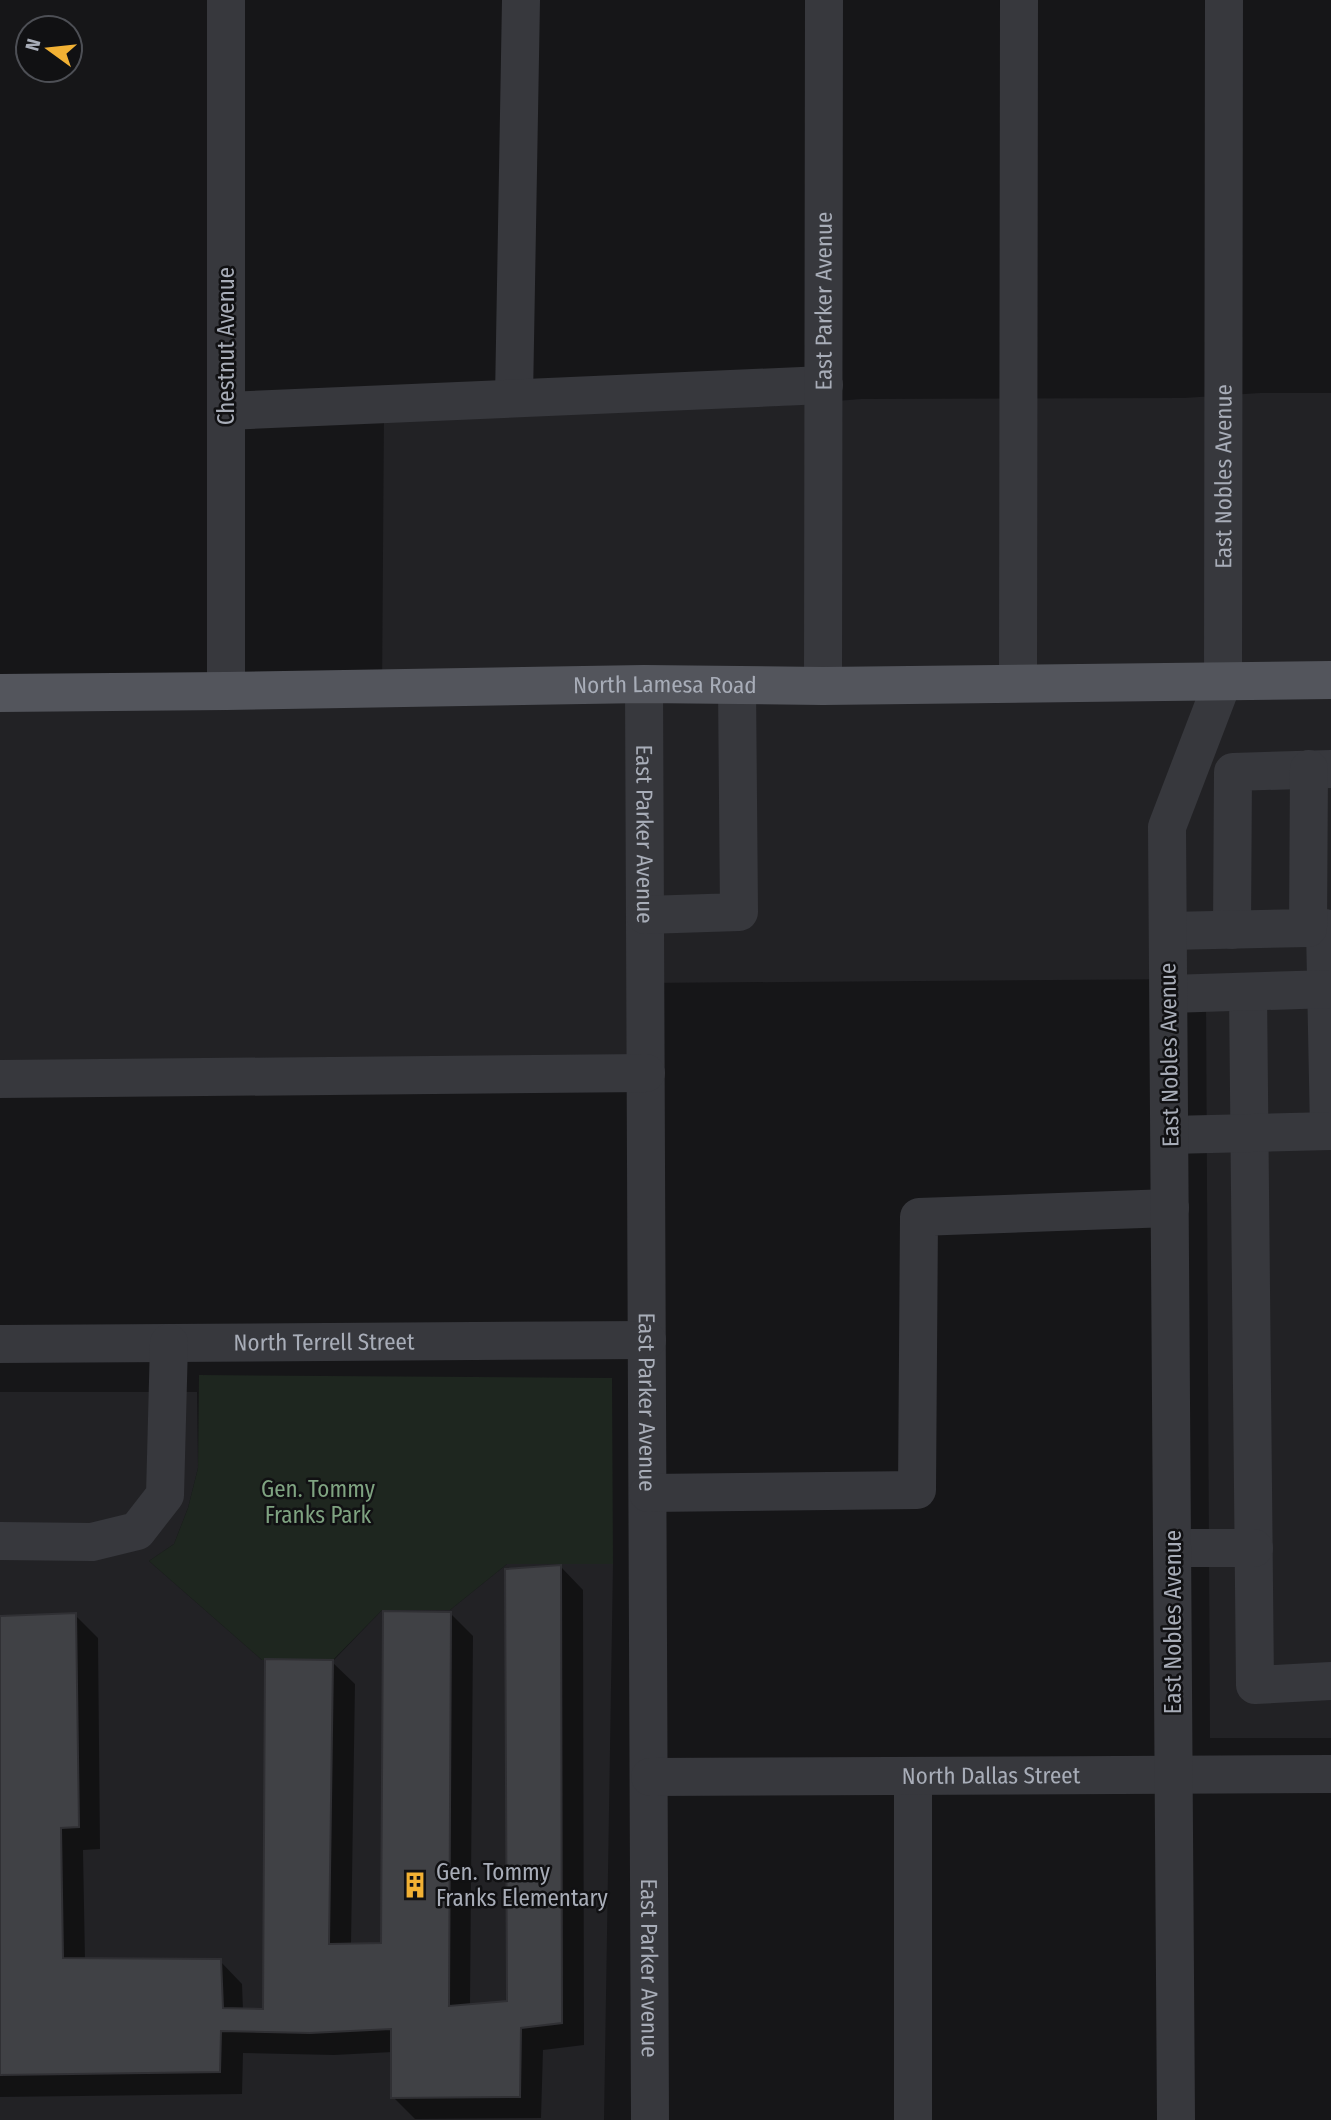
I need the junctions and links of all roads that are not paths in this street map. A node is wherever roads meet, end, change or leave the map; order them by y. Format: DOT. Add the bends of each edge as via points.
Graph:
graph roads {
  1 [pos="226,0"];
  2 [pos="521,0"];
  3 [pos="824,0"];
  4 [pos="1019,0"];
  5 [pos="1224,0"];
  6 [pos="824,385"];
  7 [pos="514,398"];
  8 [pos="226,411"];
  9 [pos="1331,680"];
  10 [pos="1223,681"];
  11 [pos="1018,683"];
  12 [pos="644,684"];
  13 [pos="737,685"];
  14 [pos="823,685"];
  15 [pos="226,691"];
  16 [pos="0,693"];
  17 [pos="1320,769"];
  18 [pos="645,915"];
  19 [pos="1321,928"];
  20 [pos="1232,930"];
  21 [pos="1168,931"];
  22 [pos="1328,990"];
  23 [pos="1248,992"];
  24 [pos="1169,994"];
  25 [pos="646,1073"];
  26 [pos="0,1079"];
  27 [pos="1330,1131"];
  28 [pos="1249,1132"];
  29 [pos="1170,1135"];
  30 [pos="1170,1208"];
  31 [pos="647,1340"];
  32 [pos="169,1343"];
  33 [pos="0,1344"];
  34 [pos="648,1493"];
  35 [pos="0,1541"];
  36 [pos="1173,1548"];
  37 [pos="1254,1548"];
  38 [pos="1331,1681"];
  39 [pos="1331,1774"];
  40 [pos="1174,1775"];
  41 [pos="913,1776"];
  42 [pos="650,1777"];
  43 [pos="650,2120"];
  44 [pos="913,2120"];
  45 [pos="1176,2120"];
  1 -- 8 [label="street, Chestnut Avenue"];
  2 -- 7 [label="street"];
  3 -- 6 [label="street, East Parker Avenue"];
  4 -- 11 [label="street"];
  5 -- 10 [label="street, East Nobles Avenue"];
  6 -- 7 [label="street"];
  6 -- 14 [label="street, East Parker Avenue"];
  7 -- 8 [label="street"];
  8 -- 15 [label="street, Chestnut Avenue"];
  9 -- 10 [label="main road, North Lamesa Road"];
  10 -- 11 [label="main road, North Lamesa Road"];
  10 -- 21 [label="street, East Nobles Avenue" via="1167,827"];
  11 -- 14 [label="main road, North Lamesa Road"];
  12 -- 13 [label="main road, North Lamesa Road"];
  12 -- 15 [label="main road, North Lamesa Road"];
  12 -- 18 [label="street, East Parker Avenue"];
  13 -- 14 [label="main road, North Lamesa Road"];
  13 -- 18 [label="street" via="739,912"];
  15 -- 16 [label="main road, North Lamesa Road"];
  17 -- 19 [label="street"];
  17 -- 20 [label="street" via="1233,772"];
  18 -- 25 [label="street, East Parker Avenue"];
  19 -- 20 [label="street"];
  19 -- 22 [label="street"];
  20 -- 21 [label="street"];
  21 -- 24 [label="street, East Nobles Avenue"];
  22 -- 23 [label="street"];
  22 -- 27 [label="street"];
  23 -- 24 [label="street"];
  23 -- 28 [label="street"];
  24 -- 29 [label="street, East Nobles Avenue"];
  25 -- 26 [label="street"];
  25 -- 31 [label="street, East Parker Avenue"];
  27 -- 28 [label="street"];
  28 -- 29 [label="street"];
  28 -- 37 [label="street"];
  29 -- 30 [label="street, East Nobles Avenue"];
  30 -- 34 [label="street" via="919,1217 917,1490"];
  30 -- 36 [label="street, East Nobles Avenue"];
  31 -- 32 [label="street, North Terrell Street"];
  31 -- 34 [label="street, East Parker Avenue"];
  32 -- 33 [label="street, North Terrell Street"];
  32 -- 35 [label="street" via="165,1494 136,1531 92,1542"];
  34 -- 42 [label="street, East Parker Avenue"];
  36 -- 37 [label="street"];
  36 -- 40 [label="street, East Nobles Avenue"];
  37 -- 38 [label="street" via="1255,1685"];
  39 -- 40 [label="street, North Dallas Street"];
  40 -- 41 [label="street, North Dallas Street"];
  40 -- 45 [label="street, East Nobles Avenue"];
  41 -- 42 [label="street, North Dallas Street"];
  41 -- 44 [label="street"];
  42 -- 43 [label="street, East Parker Avenue"];
}
